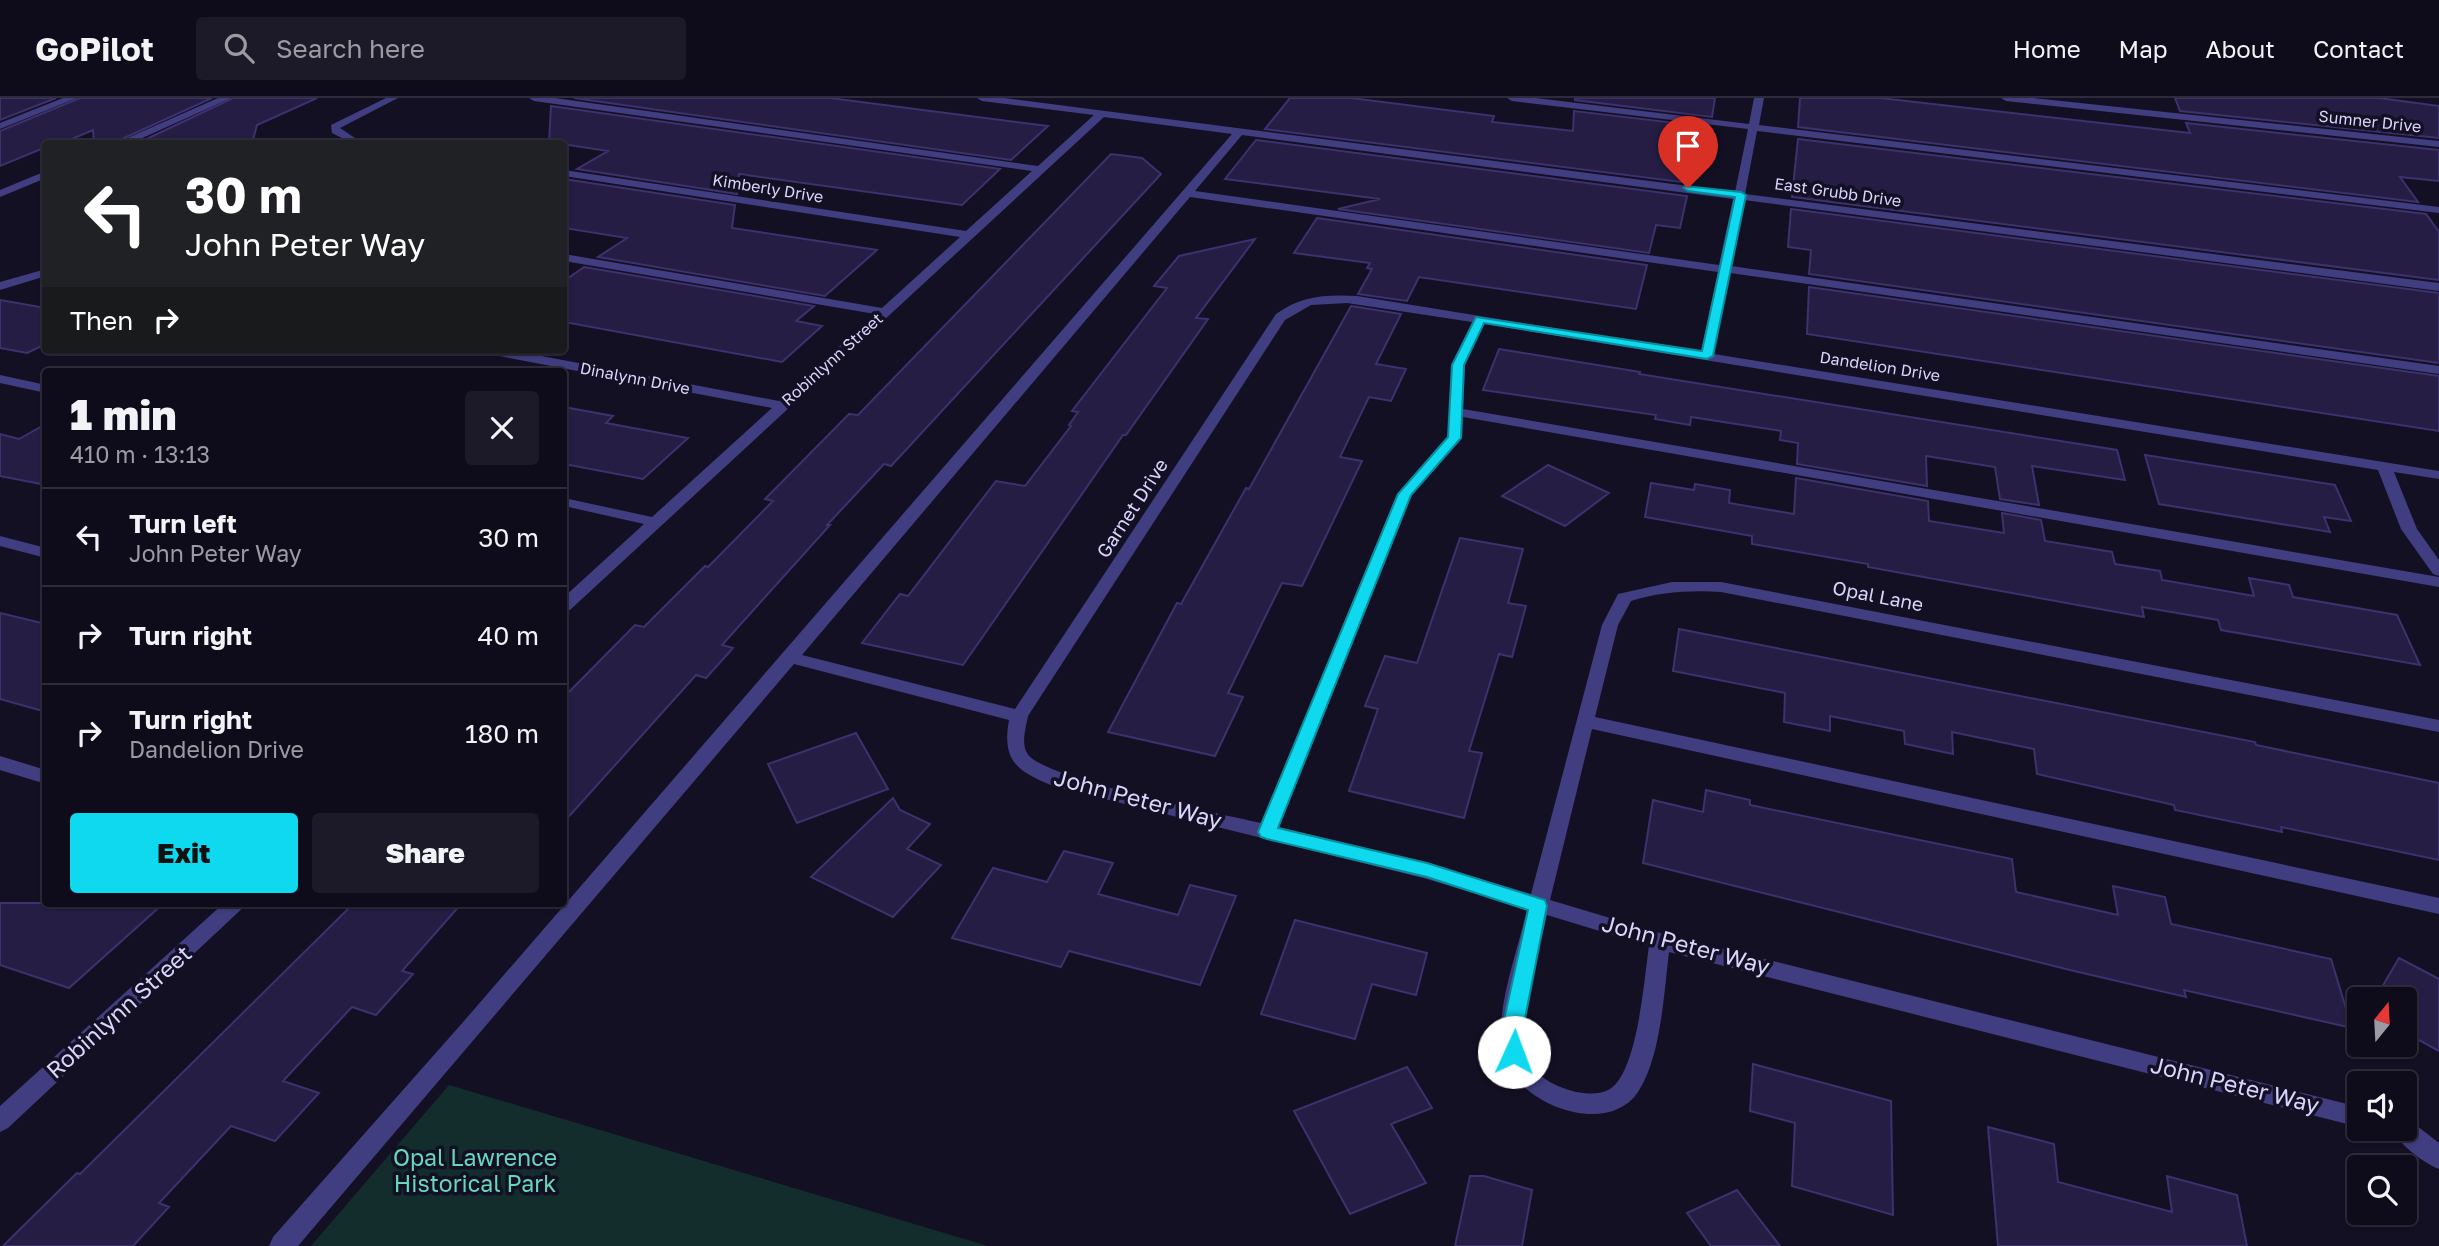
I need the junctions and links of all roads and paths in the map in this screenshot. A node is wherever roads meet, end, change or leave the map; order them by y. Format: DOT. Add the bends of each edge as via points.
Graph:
graph roads {
  1 [pos="72,98"];
  2 [pos="226,98"];
  3 [pos="393,98"];
  4 [pos="534,98"];
  5 [pos="982,98"];
  6 [pos="1512,98"];
  7 [pos="1759,98"];
  8 [pos="2006,98"];
  9 [pos="1102,113"];
  10 [pos="0,126"];
  11 [pos="1753,128"];
  12 [pos="1240,131"];
  13 [pos="127,140"];
  14 [pos="352,140"];
  15 [pos="2439,144"];
  16 [pos="1040,169"];
  17 [pos="567,173"];
  18 [pos="42,176"];
  19 [pos="1188,193"];
  20 [pos="0,194"];
  21 [pos="1741,195"];
  22 [pos="2439,210"];
  23 [pos="968,235"];
  24 [pos="567,258"];
  25 [pos="1725,270"];
  26 [pos="42,273"];
  27 [pos="0,286"];
  28 [pos="2439,287"];
  29 [pos="1314,299"];
  30 [pos="885,312"];
  31 [pos="1480,319"];
  32 [pos="510,354"];
  33 [pos="1707,356"];
  34 [pos="2439,370"];
  35 [pos="0,379"];
  36 [pos="42,388"];
  37 [pos="782,406"];
  38 [pos="1456,412"];
  39 [pos="2384,466"];
  40 [pos="2439,475"];
  41 [pos="567,503"];
  42 [pos="655,522"];
  43 [pos="0,541"];
  44 [pos="42,552"];
  45 [pos="2439,571"];
  46 [pos="2439,582"];
  47 [pos="567,603"];
  48 [pos="788,657"];
  49 [pos="1019,716"];
  50 [pos="1586,721"];
  51 [pos="2439,726"];
  52 [pos="1018,758"];
  53 [pos="0,763"];
  54 [pos="42,776"];
  55 [pos="1267,832"];
  56 [pos="1538,906"];
  57 [pos="2439,906"];
  58 [pos="234,907"];
  59 [pos="1660,941"];
  60 [pos="4,1113"];
  61 [pos="2347,1113"];
  62 [pos="2417,1140"];
  63 [pos="2439,1158"];
  64 [pos="282,1246"];
  1 -- 10 [label="street"];
  2 -- 13 [label="street"];
  3 -- 14 [label="street" via="335,127 337,134"];
  4 -- 16 [label="street"];
  5 -- 9 [label="street, East Grubb Drive"];
  6 -- 11 [label="street"];
  7 -- 11 [label="street"];
  8 -- 15 [label="street, Sumner Drive"];
  9 -- 12 [label="street, East Grubb Drive"];
  9 -- 16 [label="street, Robinlynn Street"];
  11 -- 21 [label="street"];
  11 -- 22 [label="street"];
  12 -- 19 [label="street"];
  12 -- 21 [label="street, East Grubb Drive"];
  16 -- 23 [label="street, Robinlynn Street"];
  17 -- 23 [label="street, Kimberly Drive"];
  18 -- 20 [label="street"];
  19 -- 25 [label="street"];
  19 -- 48 [label="street"];
  21 -- 25 [label="street"];
  21 -- 28 [label="street, East Grubb Drive"];
  23 -- 30 [label="street, Robinlynn Street"];
  24 -- 30 [label="street"];
  25 -- 33 [label="street"];
  25 -- 34 [label="street"];
  26 -- 27 [label="street"];
  29 -- 31 [label="street, Dandelion Drive" via="1357,300"];
  29 -- 49 [label="street, Garnet Drive" via="1280,317"];
  30 -- 37 [label="street, Robinlynn Street"];
  31 -- 33 [label="street, Dandelion Drive"];
  31 -- 38 [label="street" via="1458,365"];
  32 -- 37 [label="street, Dinalynn Drive"];
  33 -- 39 [label="street, Dandelion Drive"];
  35 -- 36 [label="street"];
  37 -- 42 [label="street, Robinlynn Street"];
  38 -- 46 [label="street"];
  38 -- 55 [label="street" via="1455,438 1405,494"];
  39 -- 40 [label="street, Dandelion Drive"];
  39 -- 45 [label="street" via="2409,529"];
  41 -- 42 [label="street"];
  42 -- 47 [label="street, Robinlynn Street"];
  43 -- 44 [label="street"];
  48 -- 49 [label="street"];
  48 -- 64 [label="street"];
  49 -- 52 [label="street, Garnet Drive" via="1013,741"];
  50 -- 51 [label="street, Opal Lane" via="1610,625 1624,598 1651,588 1692,584"];
  50 -- 56 [label="street, Opal Lane"];
  50 -- 57 [label="street"];
  52 -- 55 [label="street, John Peter Way" via="1063,782"];
  53 -- 54 [label="street"];
  55 -- 56 [label="street, John Peter Way" via="1427,870"];
  56 -- 59 [label="street, John Peter Way"];
  56 -- 59 [label="street, Opal Lane" via="1512,1034 1514,1052 1519,1068 1536,1086 1585,1104 1616,1098 1629,1086 1639,1065"];
  58 -- 60 [label="street, Robinlynn Street"];
  59 -- 61 [label="street, John Peter Way"];
  62 -- 63 [label="street"];
}
